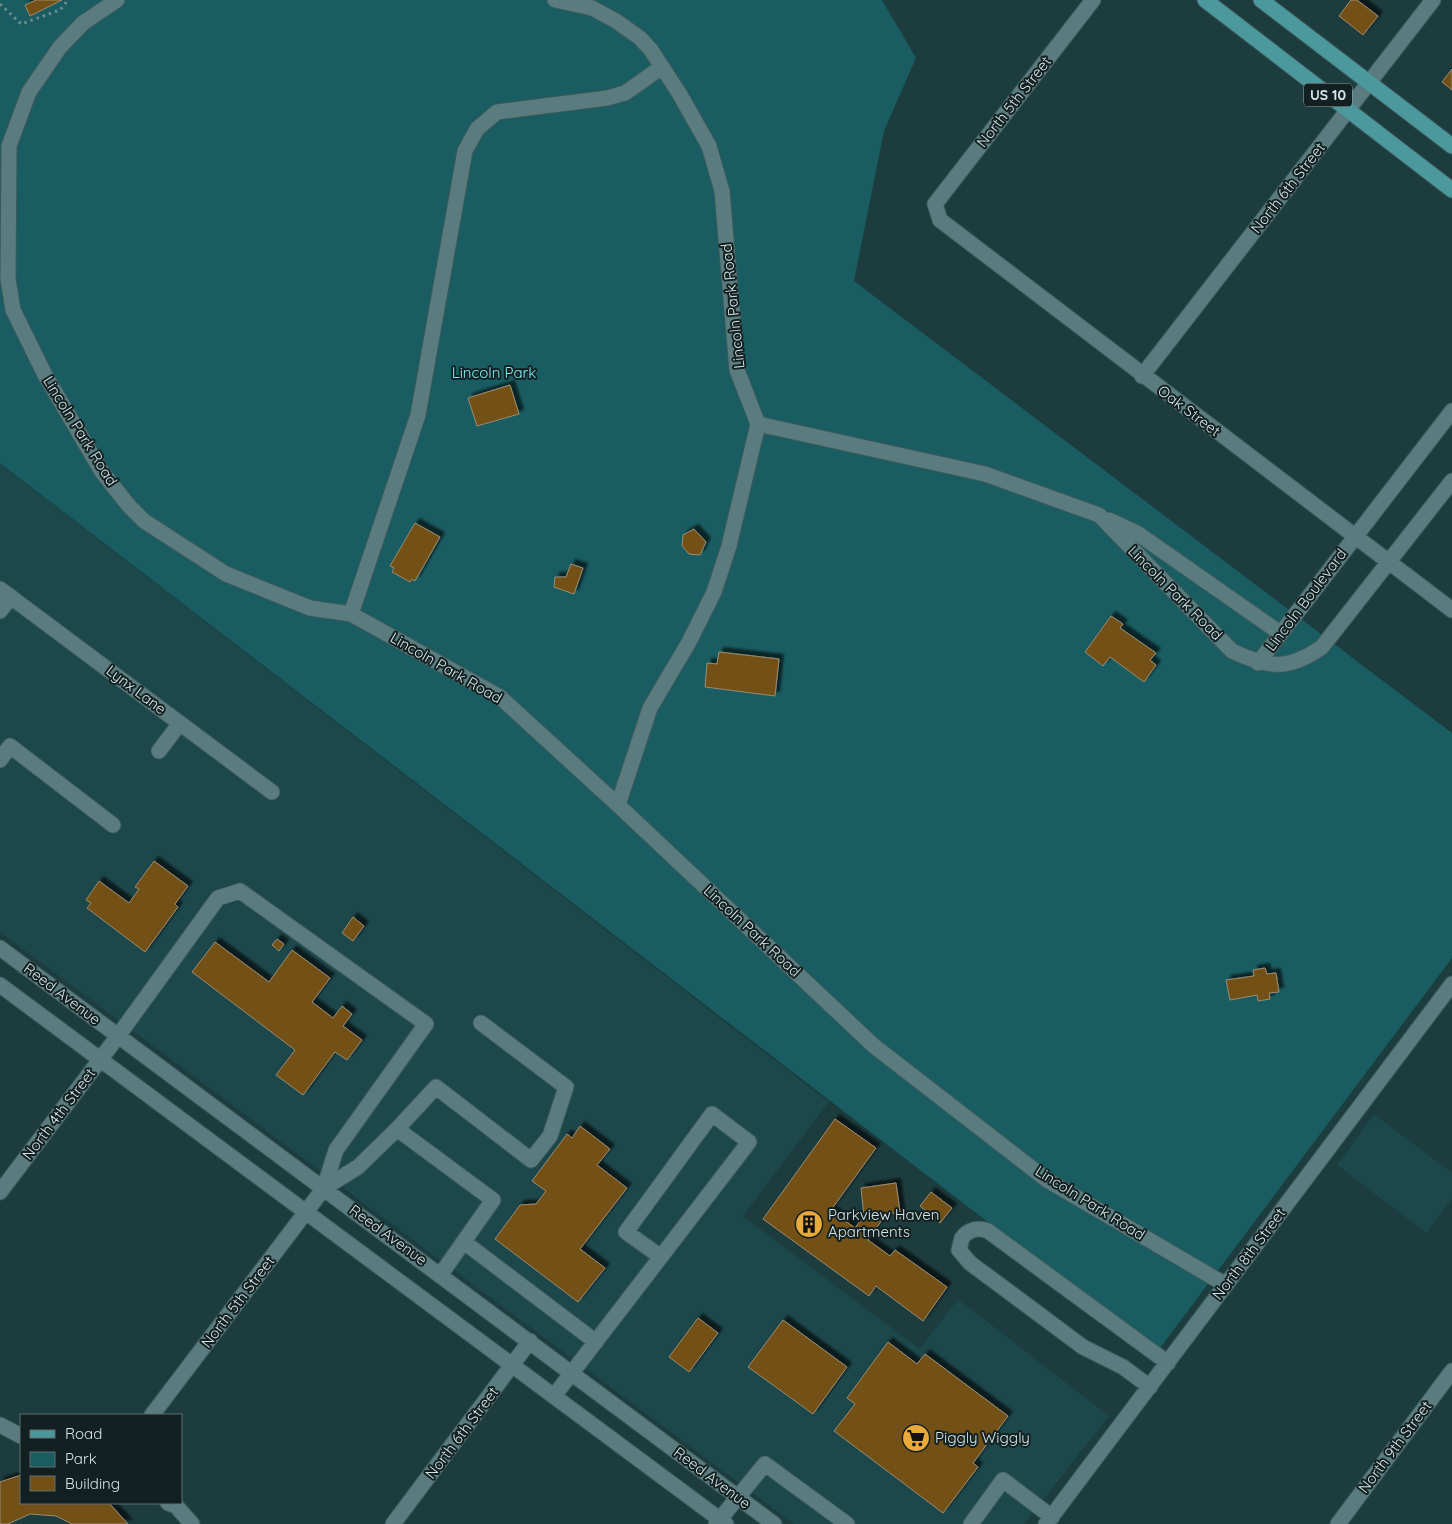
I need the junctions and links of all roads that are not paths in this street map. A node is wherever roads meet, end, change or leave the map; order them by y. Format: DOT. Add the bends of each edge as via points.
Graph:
graph roads {
  1 [pos="117,0"];
  2 [pos="555,0"];
  3 [pos="1093,0"];
  4 [pos="1205,0"];
  5 [pos="1261,0"];
  6 [pos="1433,0"];
  7 [pos="662,67"];
  8 [pos="1369,83"];
  9 [pos="1348,110"];
  10 [pos="1452,146"];
  11 [pos="1452,190"];
  12 [pos="935,204"];
  13 [pos="1142,376"];
  14 [pos="1452,411"];
  15 [pos="758,424"];
  16 [pos="1452,481"];
  17 [pos="1099,515"];
  18 [pos="1355,536"];
  19 [pos="1389,561"];
  20 [pos="5,593"];
  21 [pos="1452,610"];
  22 [pos="0,611"];
  23 [pos="351,614"];
  24 [pos="1280,633"];
  25 [pos="1258,662"];
  26 [pos="180,723"];
  27 [pos="159,751"];
  28 [pos="0,760"];
  29 [pos="272,792"];
  30 [pos="618,805"];
  31 [pos="113,825"];
  32 [pos="0,948"];
  33 [pos="1452,984"];
  34 [pos="0,985"];
  35 [pos="1447,1000"];
  36 [pos="481,1023"];
  37 [pos="118,1036"];
  38 [pos="100,1060"];
  39 [pos="397,1128"];
  40 [pos="324,1188"];
  41 [pos="0,1192"];
  42 [pos="306,1211"];
  43 [pos="464,1242"];
  44 [pos="661,1257"];
  45 [pos="441,1274"];
  46 [pos="1226,1285"];
  47 [pos="530,1341"];
  48 [pos="596,1342"];
  49 [pos="1168,1363"];
  50 [pos="512,1366"];
  51 [pos="1452,1371"];
  52 [pos="572,1373"];
  53 [pos="1150,1387"];
  54 [pos="554,1396"];
  55 [pos="153,1414"];
  56 [pos="0,1425"];
  57 [pos="20,1435"];
  58 [pos="737,1497"];
  59 [pos="171,1504"];
  60 [pos="1049,1520"];
  61 [pos="720,1522"];
  62 [pos="192,1524"];
  63 [pos="393,1524"];
  64 [pos="774,1524"];
  65 [pos="847,1524"];
  66 [pos="971,1524"];
  67 [pos="1338,1524"];
  1 -- 23 [label="street, Lincoln Park Road" via="83,23 60,46 29,92 10,146 8,279 13,310 45,375 102,472 144,521 226,574 310,608"];
  2 -- 7 [label="street, Lincoln Park Road" via="592,8 616,21 640,38"];
  3 -- 12 [label="street, North 5th Street"];
  4 -- 9 [label="main road, US 10"];
  5 -- 8 [label="main road, US 10"];
  6 -- 8 [label="street, North 6th Street"];
  7 -- 15 [label="street, Lincoln Park Road" via="694,117 708,146 722,191 737,370"];
  7 -- 23 [label="street" via="625,93 497,112 477,129 465,151 418,415"];
  8 -- 9 [label="street, North 6th Street"];
  8 -- 10 [label="main road, US 10"];
  9 -- 11 [label="main road, US 10"];
  9 -- 13 [label="street, North 6th Street"];
  12 -- 13 [label="street, Oak Street" via="940,220"];
  13 -- 18 [label="street, Oak Street"];
  14 -- 18 [label="street, Lincoln Boulevard"];
  15 -- 17 [label="street, Lincoln Park Road" via="985,474"];
  15 -- 30 [label="street" via="729,546 714,592 650,708"];
  16 -- 19 [label="street, Lincoln Boulevard"];
  17 -- 24 [label="street, Lincoln Park Road" via="1138,534"];
  17 -- 25 [label="street, Lincoln Park Road" via="1232,651"];
  18 -- 19 [label="street, Oak Street"];
  18 -- 24 [label="street, Lincoln Boulevard"];
  19 -- 21 [label="street, Oak Street"];
  19 -- 25 [label="street, Lincoln Boulevard" via="1322,647 1290,664"];
  20 -- 22 [label="street"];
  20 -- 26 [label="street, Lynx Lane"];
  23 -- 30 [label="street, Lincoln Park Road" via="500,697"];
  24 -- 25 [label="street, Lincoln Boulevard"];
  26 -- 27 [label="street"];
  26 -- 29 [label="street, Lynx Lane"];
  28 -- 31 [label="street" via="10,746"];
  30 -- 46 [label="street, Lincoln Park Road" via="874,1046 1047,1180"];
  32 -- 37 [label="street, Reed Avenue"];
  33 -- 35 [label="street, North 8th Street"];
  34 -- 38 [label="street, Reed Avenue"];
  35 -- 46 [label="street, North 8th Street"];
  36 -- 39 [label="street" via="566,1087 550,1136 531,1160 436,1088"];
  37 -- 38 [label="street, North 4th Street"];
  37 -- 40 [label="street, Reed Avenue"];
  37 -- 40 [label="street, North 4th Street" via="218,898 240,891 426,1024 336,1150"];
  38 -- 41 [label="street, North 4th Street"];
  38 -- 42 [label="street, Reed Avenue"];
  39 -- 40 [label="street" via="358,1167"];
  39 -- 43 [label="street" via="493,1200"];
  40 -- 42 [label="street, North 5th Street"];
  40 -- 45 [label="street, Reed Avenue"];
  42 -- 50 [label="street, Reed Avenue"];
  42 -- 55 [label="street, North 5th Street"];
  43 -- 45 [label="street"];
  43 -- 48 [label="street"];
  44 -- 44 [label="street" via="749,1142 712,1114 626,1232"];
  44 -- 48 [label="street"];
  45 -- 47 [label="street, Reed Avenue"];
  46 -- 49 [label="street, North 8th Street"];
  47 -- 50 [label="street, North 6th Street"];
  47 -- 52 [label="street, Reed Avenue"];
  48 -- 52 [label="street"];
  49 -- 53 [label="street, North 8th Street"];
  49 -- 53 [label="street" via="988,1231 982,1228 972,1230 962,1238 959,1250 970,1263 1083,1347 1123,1367"];
  50 -- 54 [label="street, Reed Avenue"];
  50 -- 63 [label="street, North 6th Street"];
  51 -- 67 [label="street, North 9th Street"];
  52 -- 54 [label="street"];
  52 -- 58 [label="street, Reed Avenue"];
  53 -- 60 [label="street, North 8th Street"];
  54 -- 61 [label="street, Reed Avenue"];
  56 -- 57 [label="street"];
  58 -- 61 [label="street"];
  58 -- 64 [label="street, Reed Avenue"];
  58 -- 65 [label="street" via="765,1464"];
  59 -- 62 [label="street"];
  60 -- 66 [label="street" via="1003,1480"];
}
